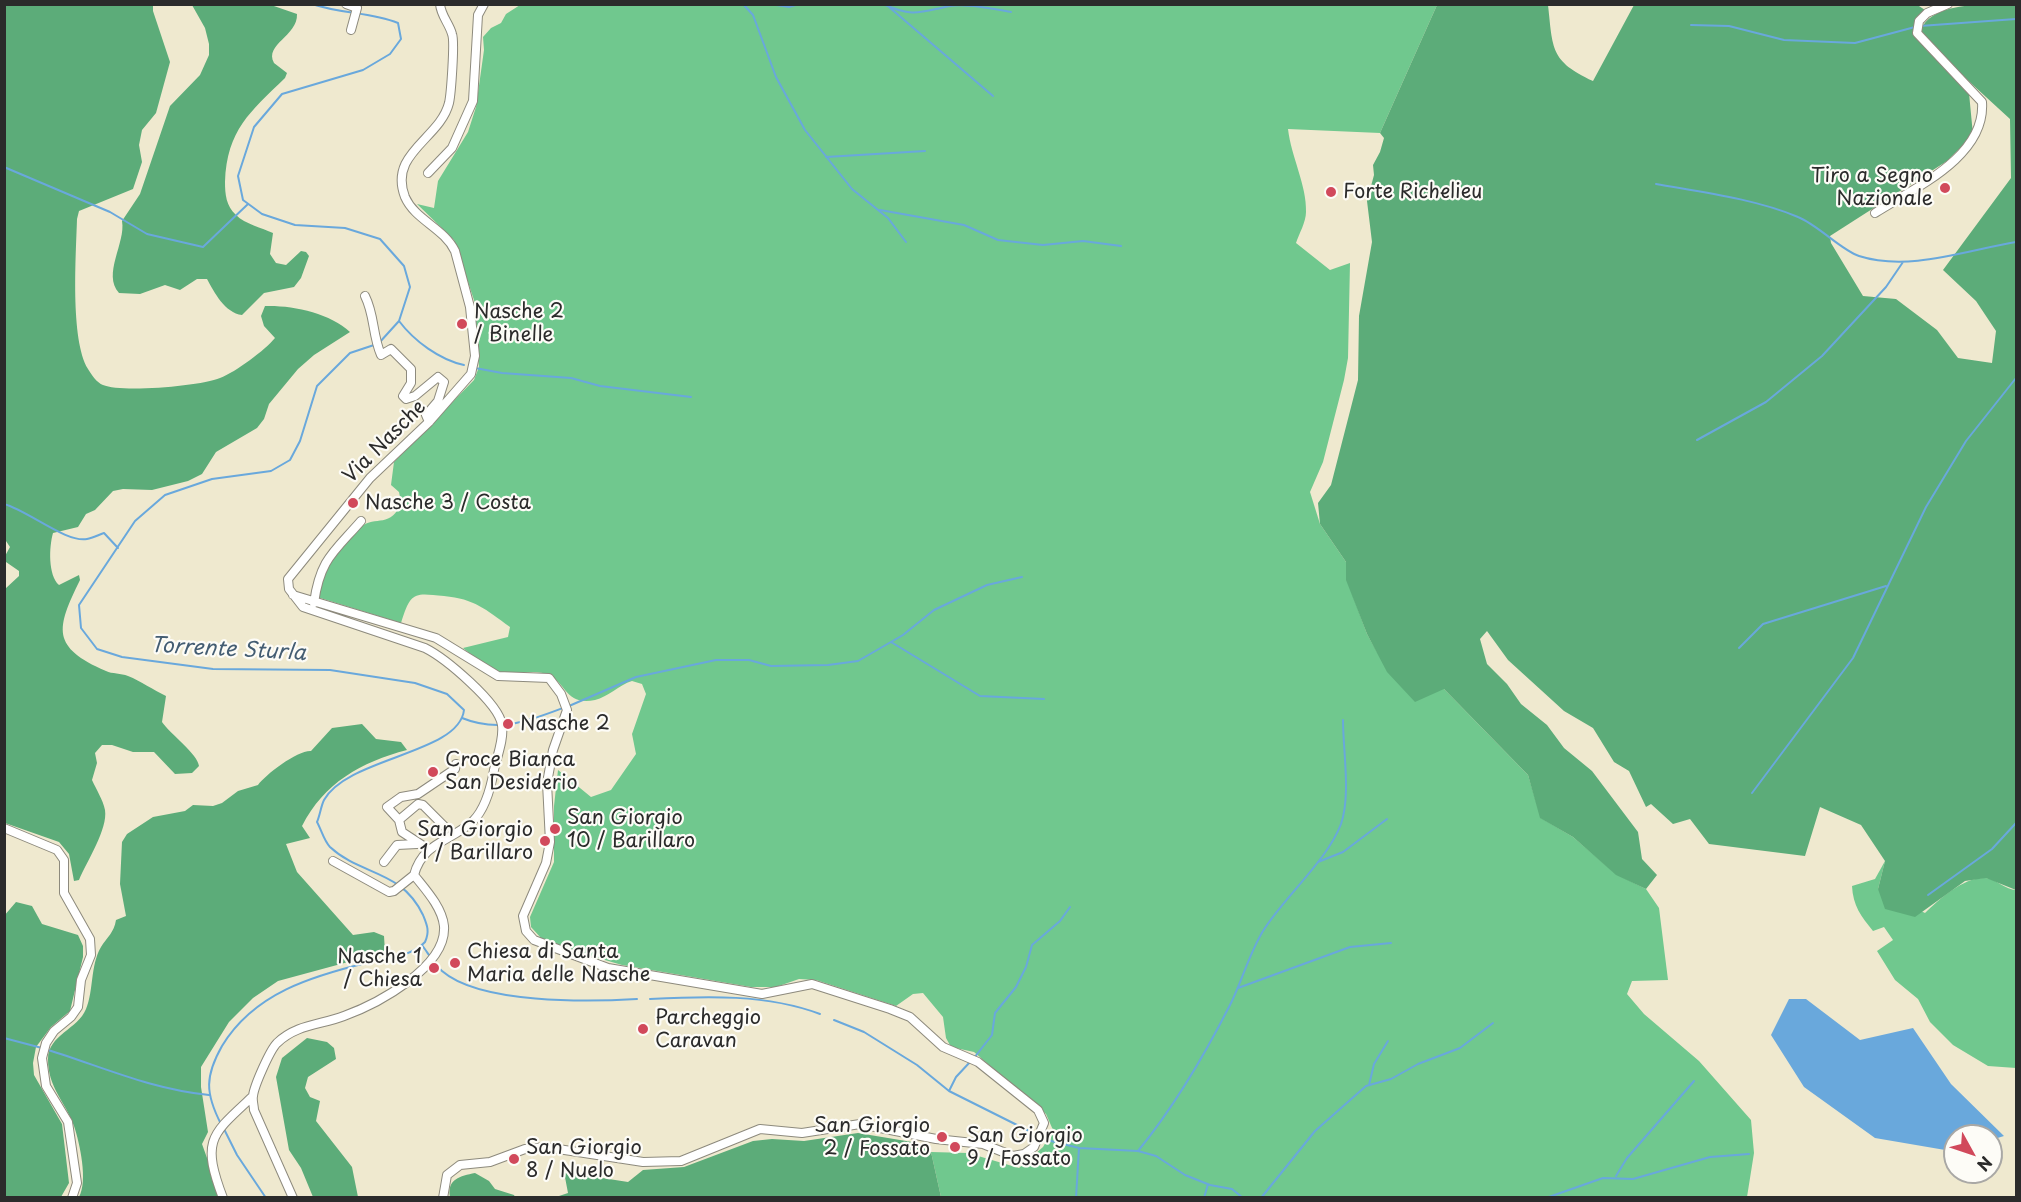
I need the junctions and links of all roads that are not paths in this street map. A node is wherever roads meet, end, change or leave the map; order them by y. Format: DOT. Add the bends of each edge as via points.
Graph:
graph roads {
  1 [pos="346,4"];
  2 [pos="440,4"];
  3 [pos="484,4"];
  4 [pos="1948,4"];
  5 [pos="351,28"];
  6 [pos="428,173"];
  7 [pos="1875,213"];
  8 [pos="365,296"];
  9 [pos="429,422"];
  10 [pos="361,521"];
  11 [pos="293,596"];
  12 [pos="314,603"];
  13 [pos="456,764"];
  14 [pos="399,820"];
  15 [pos="444,826"];
  16 [pos="4,828"];
  17 [pos="425,847"];
  18 [pos="333,861"];
  19 [pos="384,862"];
  20 [pos="411,877"];
  21 [pos="252,1097"];
  22 [pos="72,1197"];
  23 [pos="223,1197"];
  24 [pos="293,1197"];
  25 [pos="443,1197"];
  1 -- 5 [label="street" via="357,8"];
  2 -- 9 [label="street, Via Nasche" via="453,37 450,99 440,123 404,165 401,179 408,203 451,242 455,251 468,294 475,362 467,381"];
  3 -- 6 [label="street" via="478,20 473,101 452,148"];
  4 -- 7 [label="street" via="1918,21 1917,33 1982,102 1983,116 1976,135 1951,164"];
  8 -- 9 [label="street" via="372,309 372,332 381,355 391,349 411,369 411,383 403,394 406,399 438,377 444,382 438,401 426,415"];
  9 -- 11 [label="street, Via Nasche" via="370,478 295,567 288,579"];
  10 -- 12 [label="street" via="323,565"];
  11 -- 12 [label="street"];
  11 -- 17 [label="street" via="303,607 425,648 443,658 500,718 502,733 486,802 474,820 450,838"];
  12 -- 25 [label="street" via="436,638 498,676 544,677 557,687 567,705 547,783 550,842 546,862 523,916 526,931 534,940 608,968 739,992 762,994 812,984 910,1017 943,1047 978,1062 1038,1110 1044,1123 1039,1140 1030,1151 1013,1156 983,1144 860,1124 802,1132 760,1129 681,1161 643,1162 545,1148 525,1149 489,1162 460,1166 447,1175"];
  13 -- 14 [label="street" via="455,769 418,794 401,797 387,807"];
  14 -- 15 [label="street" via="418,804"];
  14 -- 17 [label="street" via="402,832"];
  16 -- 22 [label="street" via="57,850 64,860 64,893 90,939 91,955 81,980 78,1007 46,1042 42,1058 46,1086 68,1122 77,1183"];
  17 -- 19 [label="street" via="397,845"];
  17 -- 20 [label="street"];
  18 -- 20 [label="street" via="383,890 394,891"];
  20 -- 21 [label="street" via="432,898 444,925 441,943 429,963 369,1004 344,1017 308,1025 276,1044"];
  21 -- 23 [label="street" via="215,1133 210,1145"];
  21 -- 24 [label="street" via="254,1110"];
}
